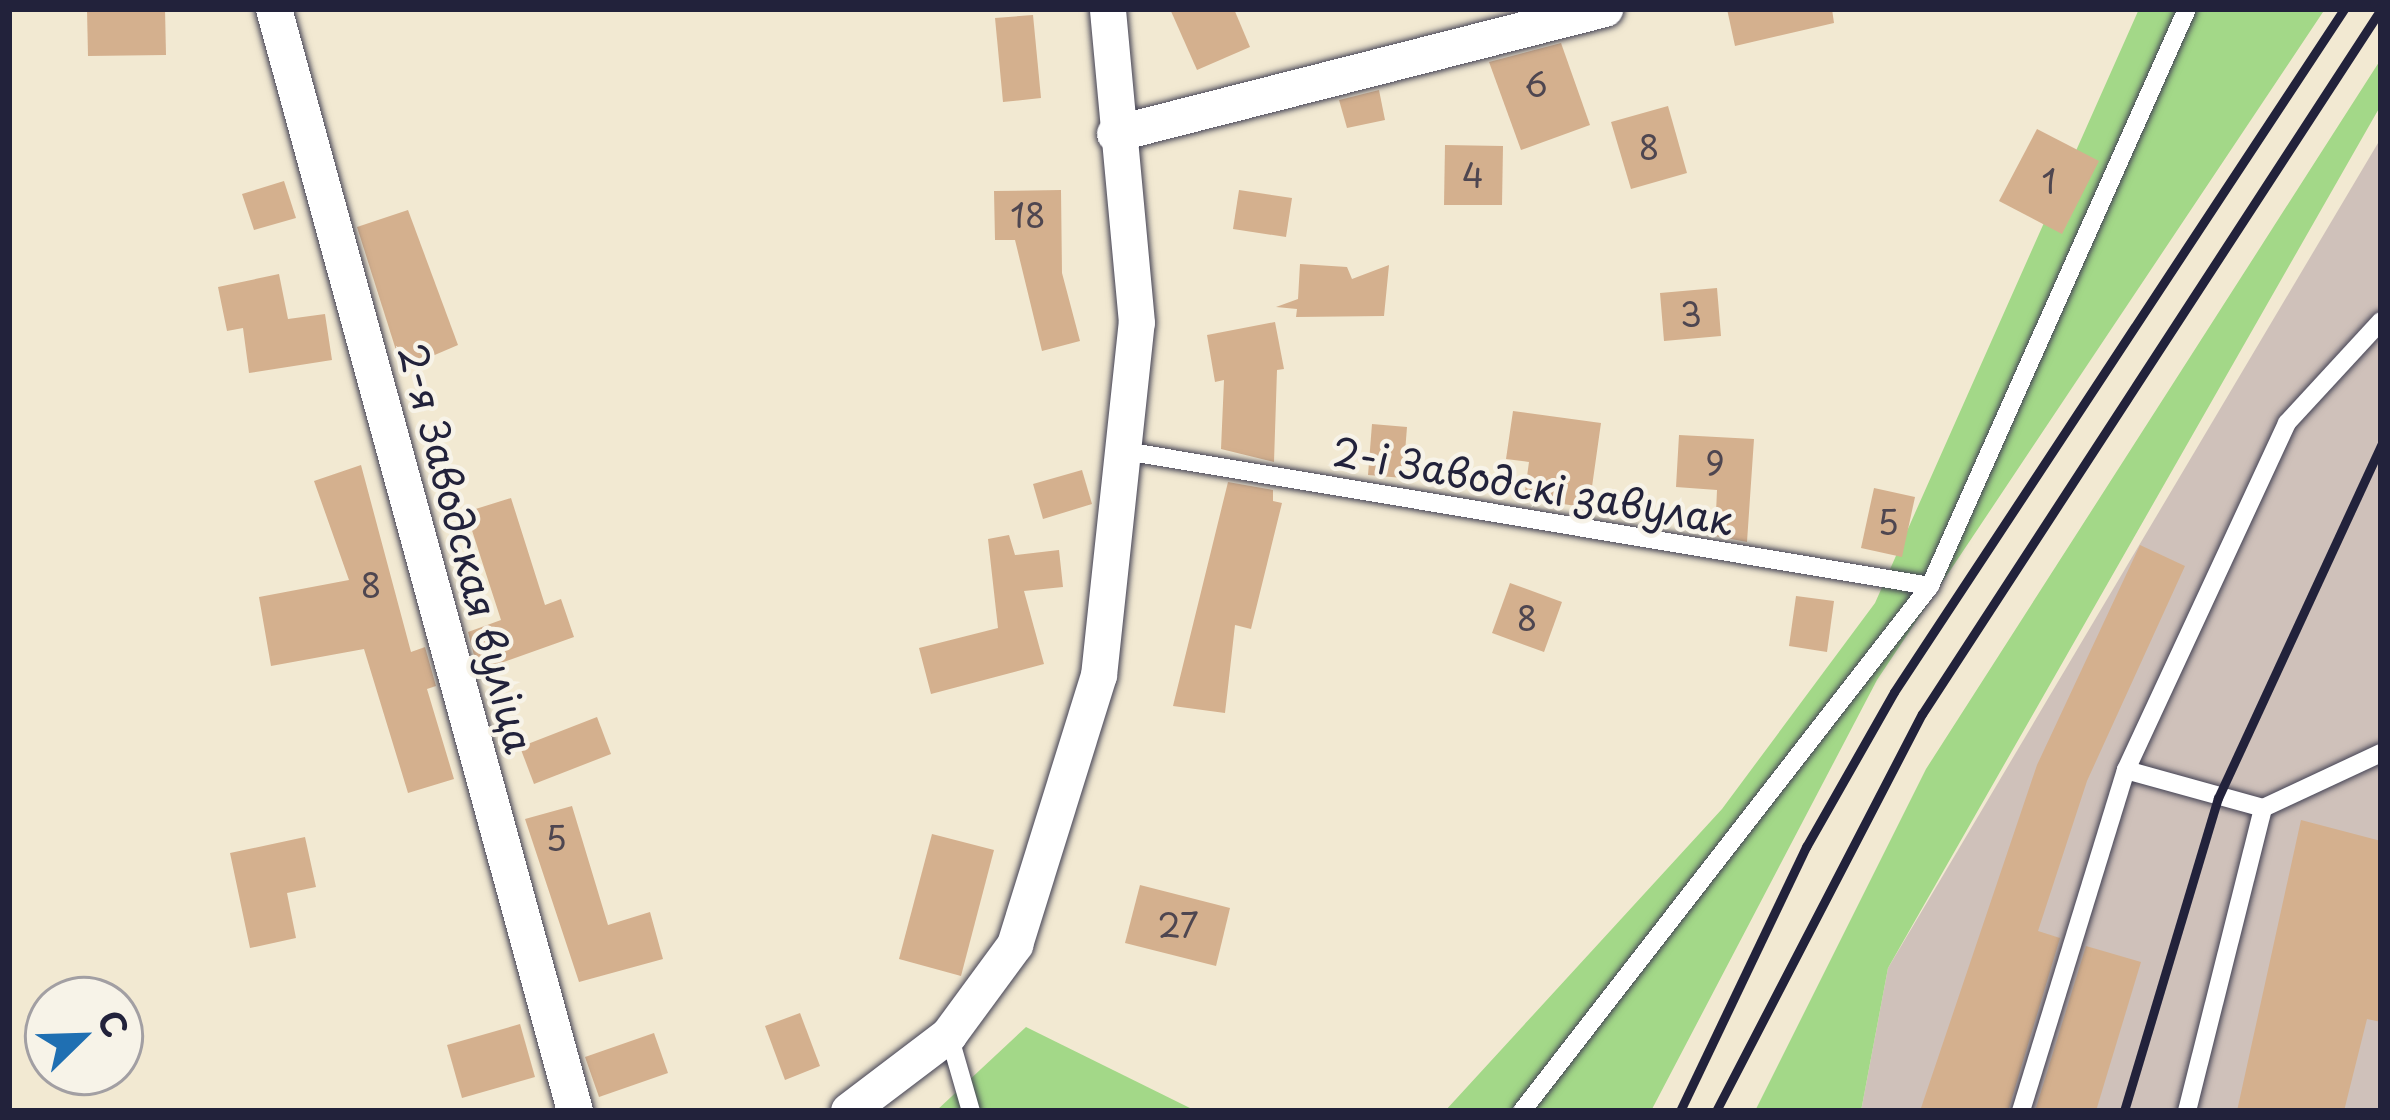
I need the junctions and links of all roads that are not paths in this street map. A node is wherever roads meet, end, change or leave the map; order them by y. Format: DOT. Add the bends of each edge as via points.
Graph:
graph roads {
  1 [pos="274,9"];
  2 [pos="1108,9"];
  3 [pos="1605,9"];
  4 [pos="2187,9"];
  5 [pos="1115,134"];
  6 [pos="2381,321"];
  7 [pos="1125,451"];
  8 [pos="1930,586"];
  9 [pos="2381,752"];
  10 [pos="2126,770"];
  11 [pos="2263,808"];
  12 [pos="949,1035"];
  13 [pos="575,1111"];
  14 [pos="849,1111"];
  15 [pos="971,1111"];
  16 [pos="1522,1111"];
  17 [pos="2021,1111"];
  18 [pos="2187,1111"];
  1 -- 13 [label="street, 2-я Заводская вуліца"];
  2 -- 5 [label="street"];
  3 -- 5 [label="street"];
  4 -- 8 [label="lane"];
  5 -- 7 [label="street" via="1137,323"];
  6 -- 10 [label="lane" via="2287,423"];
  7 -- 8 [label="lane, 2-і Заводскі завулак"];
  7 -- 12 [label="street" via="1099,676 1065,802 1015,945"];
  8 -- 16 [label="lane"];
  9 -- 11 [label="lane"];
  10 -- 11 [label="lane"];
  10 -- 17 [label="lane"];
  11 -- 18 [label="lane"];
  12 -- 14 [label="street"];
  12 -- 15 [label="lane"];
}
